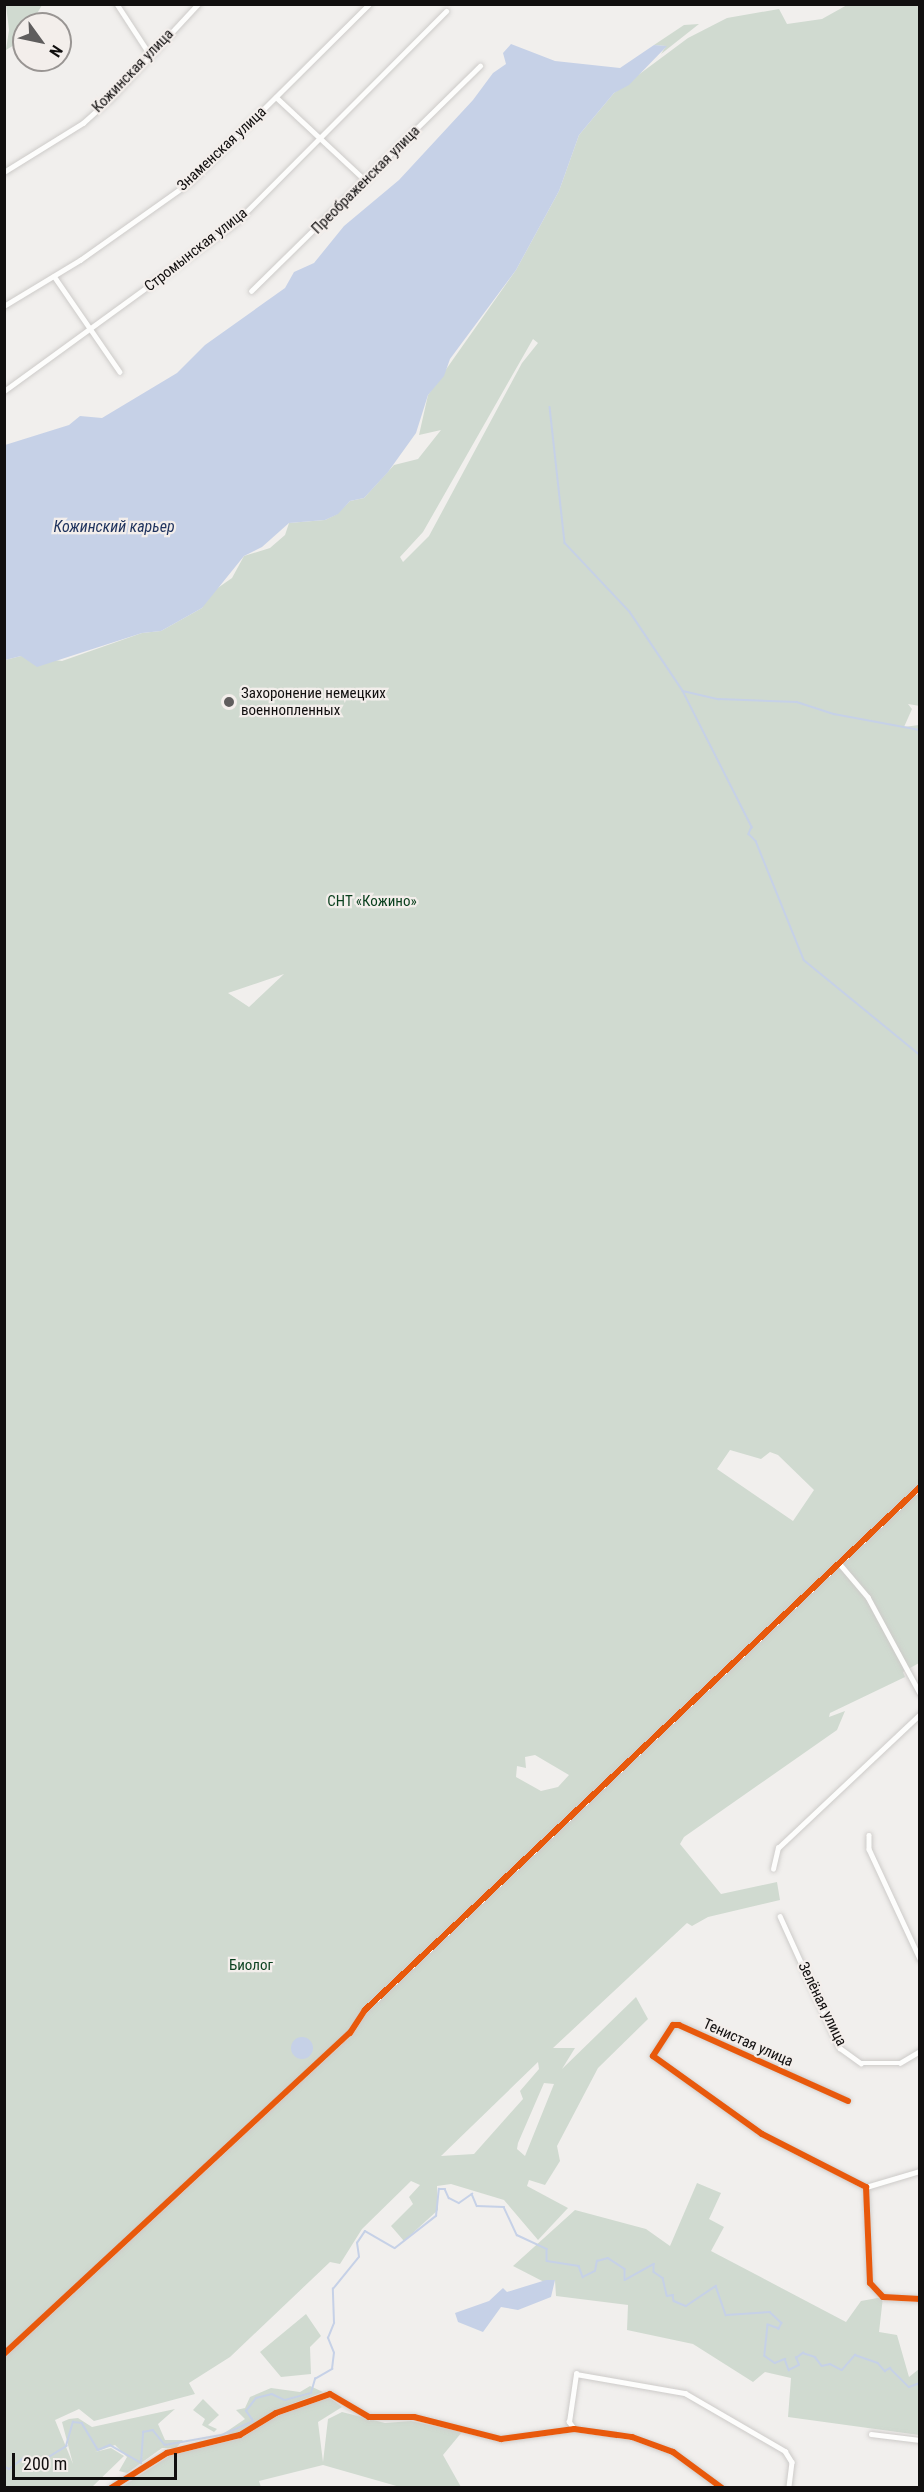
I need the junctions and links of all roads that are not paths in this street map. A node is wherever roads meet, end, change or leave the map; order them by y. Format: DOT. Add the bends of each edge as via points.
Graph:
graph roads {
  1 [pos="117,4"];
  2 [pos="198,4"];
  3 [pos="369,4"];
  4 [pos="446,11"];
  5 [pos="149,53"];
  6 [pos="480,66"];
  7 [pos="276,97"];
  8 [pos="320,138"];
  9 [pos="4,172"];
  10 [pos="365,180"];
  11 [pos="54,276"];
  12 [pos="250,291"];
  13 [pos="4,306"];
  14 [pos="89,329"];
  15 [pos="120,372"];
  16 [pos="4,391"];
  17 [pos="920,1487"];
  18 [pos="839,1563"];
  19 [pos="920,1693"];
  20 [pos="920,1714"];
  21 [pos="869,1835"];
  22 [pos="773,1869"];
  23 [pos="780,1916"];
  24 [pos="920,1959"];
  25 [pos="920,2051"];
  26 [pos="848,2101"];
  27 [pos="920,2171"];
  28 [pos="866,2187"];
  29 [pos="920,2298"];
  30 [pos="4,2354"];
  31 [pos="574,2429"];
  32 [pos="871,2434"];
  33 [pos="920,2440"];
  34 [pos="111,2487"];
  35 [pos="722,2487"];
  36 [pos="789,2487"];
  1 -- 5 [label="street"];
  2 -- 5 [label="street, Кожинская улица"];
  3 -- 7 [label="street, Знаменская улица"];
  4 -- 8 [label="street, Стромынская улица"];
  5 -- 9 [label="street, Кожинская улица" via="83,123"];
  6 -- 10 [label="street, Преображенская улица"];
  7 -- 8 [label="street"];
  7 -- 11 [label="street, Знаменская улица" via="190,182"];
  8 -- 10 [label="street"];
  8 -- 14 [label="street, Стромынская улица" via="235,223"];
  10 -- 12 [label="street, Преображенская улица"];
  11 -- 13 [label="street, Знаменская улица"];
  11 -- 14 [label="street"];
  14 -- 15 [label="street"];
  14 -- 16 [label="street, Стромынская улица"];
  17 -- 18 [label="street"];
  18 -- 19 [label="street" via="867,1597"];
  18 -- 30 [label="street" via="365,2010 350,2033"];
  20 -- 22 [label="street" via="778,1848"];
  21 -- 24 [label="street" via="869,1849"];
  23 -- 25 [label="street, Зелёная улица" via="840,2048 861,2063 900,2062"];
  26 -- 28 [label="street, Тенистая улица" via="679,2025 673,2025 653,2056 762,2134"];
  27 -- 28 [label="street"];
  28 -- 29 [label="street" via="870,2283 883,2297"];
  31 -- 34 [label="street" via="501,2439 414,2417 369,2417 330,2394 276,2413 240,2435 167,2453"];
  31 -- 35 [label="street" via="632,2437 673,2452"];
  31 -- 36 [label="street" via="569,2422 576,2374 685,2393 785,2451 792,2462"];
  32 -- 33 [label="street"];
}
